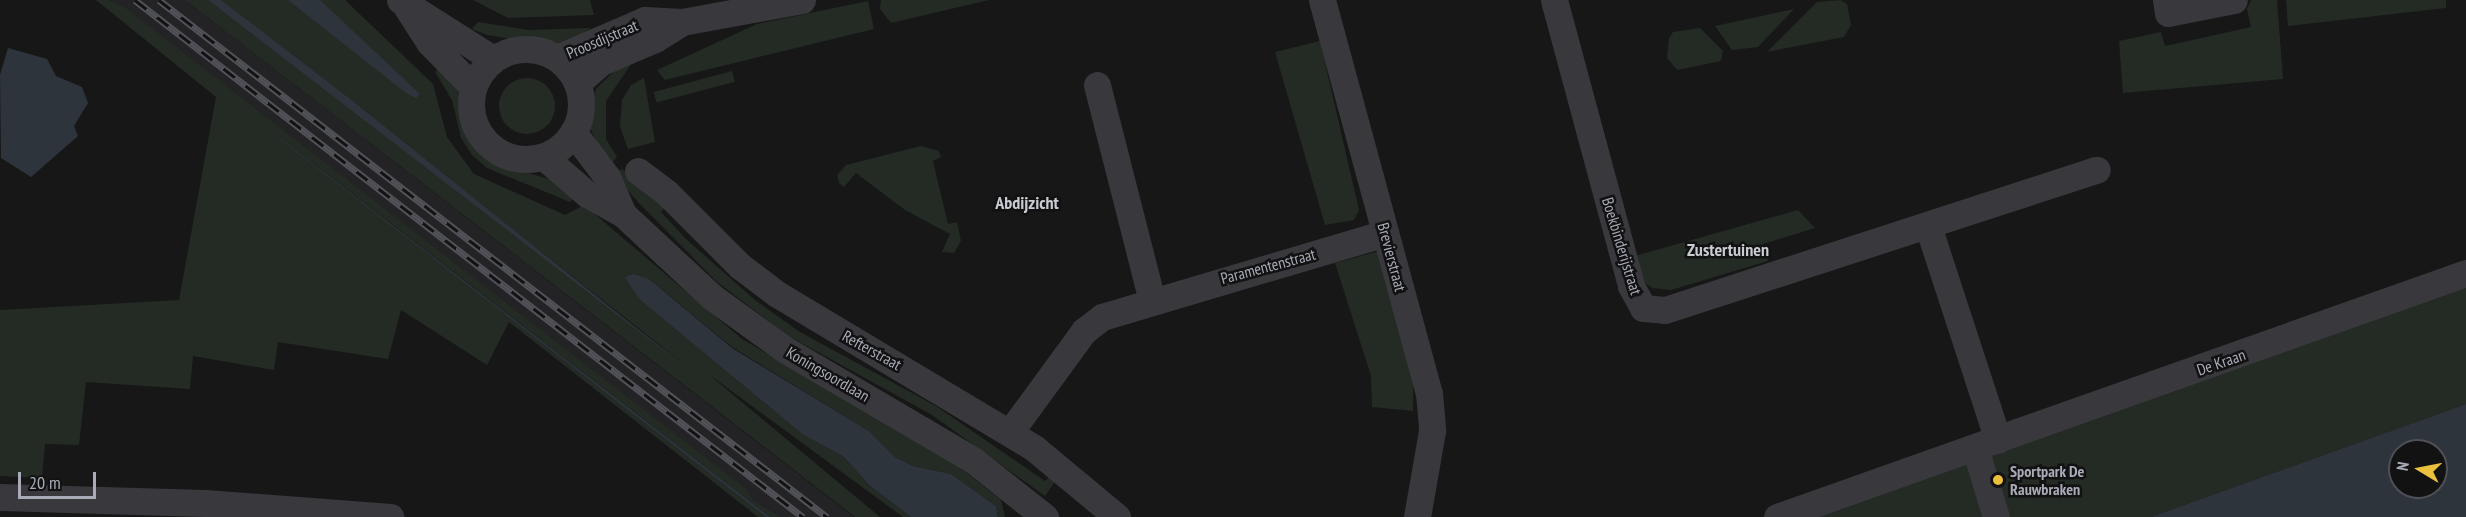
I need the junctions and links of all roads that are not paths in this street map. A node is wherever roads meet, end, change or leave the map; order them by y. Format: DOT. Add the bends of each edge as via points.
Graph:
graph roads {
  1 [pos="802,0"];
  2 [pos="1322,0"];
  3 [pos="1554,0"];
  4 [pos="2166,0"];
  5 [pos="2234,0"];
  6 [pos="403,2"];
  7 [pos="682,22"];
  8 [pos="557,58"];
  9 [pos="493,59"];
  10 [pos="577,83"];
  11 [pos="1097,85"];
  12 [pos="472,86"];
  13 [pos="573,132"];
  14 [pos="544,157"];
  15 [pos="2097,170"];
  16 [pos="638,171"];
  17 [pos="623,214"];
  18 [pos="1928,226"];
  19 [pos="1385,233"];
  20 [pos="2466,273"];
  21 [pos="1152,301"];
  22 [pos="1010,432"];
  23 [pos="1986,444"];
  24 [pos="0,497"];
  25 [pos="390,517"];
  26 [pos="1044,517"];
  27 [pos="1117,517"];
  28 [pos="1417,517"];
  29 [pos="1778,517"];
  30 [pos="1996,517"];
  1 -- 7 [label="street, Proosdijstraat"];
  2 -- 19 [label="street, Brevierstraat"];
  3 -- 18 [label="street, Boekbinderijstraat" via="1631,286 1642,308 1665,310"];
  4 -- 5 [label="street" via="2168,13"];
  6 -- 9 [label="street"];
  6 -- 12 [label="street" via="429,42"];
  7 -- 8 [label="street, Proosdijstraat" via="645,20"];
  7 -- 10 [label="street, Proosdijstraat" via="655,39 601,62"];
  8 -- 9 [label="street" via="525,49"];
  8 -- 10 [label="street"];
  9 -- 12 [label="street"];
  10 -- 13 [label="street" via="581,108"];
  11 -- 21 [label="street"];
  12 -- 14 [label="street" via="470,107 474,127 486,144 513,158"];
  13 -- 14 [label="street"];
  13 -- 17 [label="street, Koningsoordlaan" via="607,177"];
  14 -- 17 [label="street, Koningsoordlaan" via="587,194"];
  15 -- 18 [label="street, Boekbinderijstraat"];
  16 -- 22 [label="street, Refterstraat" via="668,193 740,266 777,294"];
  17 -- 26 [label="street, Koningsoordlaan" via="712,297 784,349 974,460"];
  18 -- 23 [label="street"];
  19 -- 21 [label="street, Paramentenstraat"];
  19 -- 28 [label="street, Brevierstraat" via="1432,413"];
  20 -- 23 [label="street, De Kraan"];
  21 -- 22 [label="street, Paramentenstraat" via="1102,317 1084,331"];
  22 -- 27 [label="street, Refterstraat"];
  23 -- 29 [label="street, De Kraan"];
  23 -- 30 [label="street"];
  24 -- 25 [label="street" via="205,503"];
}
